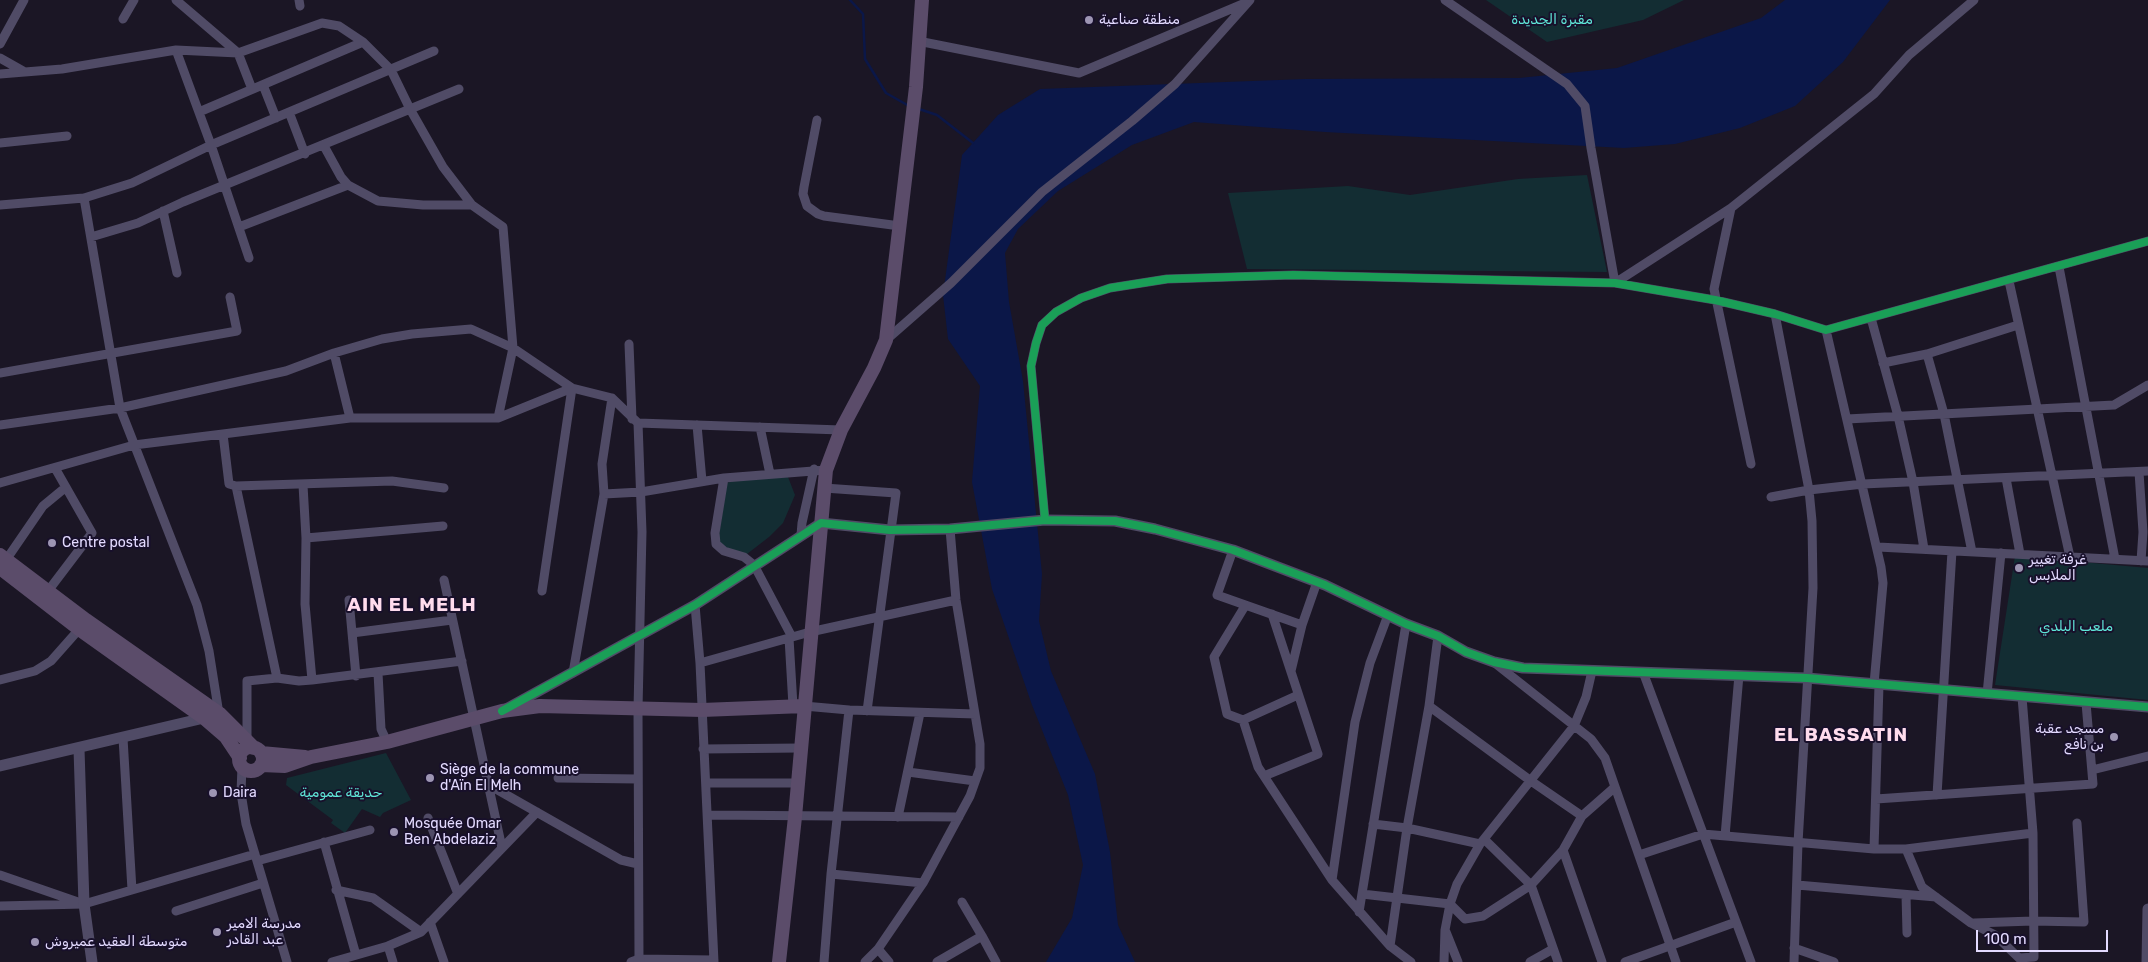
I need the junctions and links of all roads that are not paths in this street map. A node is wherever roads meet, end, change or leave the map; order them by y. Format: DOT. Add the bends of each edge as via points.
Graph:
graph roads {
  1 [pos="24,0"];
  2 [pos="134,0"];
  3 [pos="176,0"];
  4 [pos="922,0"];
  5 [pos="1249,0"];
  6 [pos="1445,0"];
  7 [pos="1974,0"];
  8 [pos="123,19"];
  9 [pos="918,41"];
  10 [pos="364,42"];
  11 [pos="0,44"];
  12 [pos="176,50"];
  13 [pos="434,51"];
  14 [pos="238,53"];
  15 [pos="0,58"];
  16 [pos="391,70"];
  17 [pos="23,71"];
  18 [pos="0,74"];
  19 [pos="262,85"];
  20 [pos="252,89"];
  21 [pos="459,89"];
  22 [pos="410,109"];
  23 [pos="199,112"];
  24 [pos="289,112"];
  25 [pos="276,118"];
  26 [pos="817,120"];
  27 [pos="67,136"];
  28 [pos="0,142"];
  29 [pos="211,145"];
  30 [pos="324,146"];
  31 [pos="305,154"];
  32 [pos="348,185"];
  33 [pos="225,186"];
  34 [pos="84,198"];
  35 [pos="472,204"];
  36 [pos="0,205"];
  37 [pos="1731,208"];
  38 [pos="163,211"];
  39 [pos="900,226"];
  40 [pos="239,227"];
  41 [pos="91,237"];
  42 [pos="2148,241"];
  43 [pos="248,258"];
  44 [pos="2059,267"];
  45 [pos="177,273"];
  46 [pos="2009,281"];
  47 [pos="1615,283"];
  48 [pos="230,297"];
  49 [pos="1715,300"];
  50 [pos="1775,314"];
  51 [pos="1871,318"];
  52 [pos="2018,326"];
  53 [pos="1826,330"];
  54 [pos="886,340"];
  55 [pos="629,344"];
  56 [pos="513,348"];
  57 [pos="334,353"];
  58 [pos="111,354"];
  59 [pos="1927,354"];
  60 [pos="1883,363"];
  61 [pos="0,373"];
  62 [pos="2148,385"];
  63 [pos="572,388"];
  64 [pos="612,398"];
  65 [pos="120,408"];
  66 [pos="2086,408"];
  67 [pos="2036,410"];
  68 [pos="1944,414"];
  69 [pos="1898,416"];
  70 [pos="350,418"];
  71 [pos="498,418"];
  72 [pos="1847,419"];
  73 [pos="635,421"];
  74 [pos="0,424"];
  75 [pos="697,425"];
  76 [pos="760,427"];
  77 [pos="841,430"];
  78 [pos="223,434"];
  79 [pos="134,445"];
  80 [pos="1751,464"];
  81 [pos="55,468"];
  82 [pos="820,469"];
  83 [pos="2144,472"];
  84 [pos="770,474"];
  85 [pos="2099,475"];
  86 [pos="2051,476"];
  87 [pos="724,478"];
  88 [pos="2006,478"];
  89 [pos="1958,480"];
  90 [pos="702,481"];
  91 [pos="1913,482"];
  92 [pos="0,483"];
  93 [pos="1863,484"];
  94 [pos="302,485"];
  95 [pos="236,486"];
  96 [pos="66,487"];
  97 [pos="444,488"];
  98 [pos="824,488"];
  99 [pos="1809,490"];
  100 [pos="640,492"];
  101 [pos="604,494"];
  102 [pos="1771,497"];
  103 [pos="1042,520"];
  104 [pos="821,523"];
  105 [pos="443,526"];
  106 [pos="950,529"];
  107 [pos="890,530"];
  108 [pos="802,535"];
  109 [pos="306,538"];
  110 [pos="1878,547"];
  111 [pos="1924,549"];
  112 [pos="1233,550"];
  113 [pos="1952,551"];
  114 [pos="1972,552"];
  115 [pos="2001,553"];
  116 [pos="2020,554"];
  117 [pos="2070,557"];
  118 [pos="2115,559"];
  119 [pos="2,561"];
  120 [pos="2145,561"];
  121 [pos="754,566"];
  122 [pos="444,580"];
  123 [pos="1317,582"];
  124 [pos="48,591"];
  125 [pos="542,591"];
  126 [pos="349,600"];
  127 [pos="956,600"];
  128 [pos="695,605"];
  129 [pos="1245,606"];
  130 [pos="1272,614"];
  131 [pos="1388,615"];
  132 [pos="880,617"];
  133 [pos="452,620"];
  134 [pos="83,624"];
  135 [pos="1406,624"];
  136 [pos="1302,625"];
  137 [pos="810,632"];
  138 [pos="352,633"];
  139 [pos="640,635"];
  140 [pos="1438,636"];
  141 [pos="790,638"];
  142 [pos="462,661"];
  143 [pos="1494,662"];
  144 [pos="700,663"];
  145 [pos="1290,671"];
  146 [pos="1592,671"];
  147 [pos="1643,672"];
  148 [pos="378,673"];
  149 [pos="573,673"];
  150 [pos="1739,675"];
  151 [pos="356,676"];
  152 [pos="277,678"];
  153 [pos="1807,678"];
  154 [pos="0,680"];
  155 [pos="312,680"];
  156 [pos="1877,684"];
  157 [pos="1943,690"];
  158 [pos="1986,694"];
  159 [pos="1298,695"];
  160 [pos="2022,697"];
  161 [pos="2086,703"];
  162 [pos="799,706"];
  163 [pos="1429,706"];
  164 [pos="2148,707"];
  165 [pos="638,709"];
  166 [pos="702,710"];
  167 [pos="849,710"];
  168 [pos="502,711"];
  169 [pos="867,711"];
  170 [pos="920,712"];
  171 [pos="220,714"];
  172 [pos="975,714"];
  173 [pos="204,718"];
  174 [pos="474,719"];
  175 [pos="1242,720"];
  176 [pos="1574,726"];
  177 [pos="123,738"];
  178 [pos="387,742"];
  179 [pos="800,748"];
  180 [pos="79,749"];
  181 [pos="703,749"];
  182 [pos="256,752"];
  183 [pos="2148,756"];
  184 [pos="241,762"];
  185 [pos="0,766"];
  186 [pos="2092,770"];
  187 [pos="908,772"];
  188 [pos="1264,776"];
  189 [pos="558,778"];
  190 [pos="638,779"];
  191 [pos="975,781"];
  192 [pos="1531,781"];
  193 [pos="706,783"];
  194 [pos="797,783"];
  195 [pos="489,785"];
  196 [pos="1615,787"];
  197 [pos="2029,788"];
  198 [pos="1937,795"];
  199 [pos="1876,800"];
  200 [pos="537,812"];
  201 [pos="708,815"];
  202 [pos="1582,816"];
  203 [pos="795,817"];
  204 [pos="959,817"];
  205 [pos="428,818"];
  206 [pos="836,818"];
  207 [pos="898,818"];
  208 [pos="2076,823"];
  209 [pos="1373,824"];
  210 [pos="1406,828"];
  211 [pos="370,830"];
  212 [pos="2032,832"];
  213 [pos="1703,834"];
  214 [pos="1725,836"];
  215 [pos="324,842"];
  216 [pos="1482,842"];
  217 [pos="1798,843"];
  218 [pos="502,848"];
  219 [pos="1874,849"];
  220 [pos="1906,849"];
  221 [pos="1563,850"];
  222 [pos="1639,855"];
  223 [pos="256,857"];
  224 [pos="638,864"];
  225 [pos="831,874"];
  226 [pos="0,875"];
  227 [pos="1332,880"];
  228 [pos="923,883"];
  229 [pos="263,884"];
  230 [pos="1531,885"];
  231 [pos="1796,885"];
  232 [pos="132,890"];
  233 [pos="336,890"];
  234 [pos="458,894"];
  235 [pos="1362,894"];
  236 [pos="1906,894"];
  237 [pos="1936,897"];
  238 [pos="1396,899"];
  239 [pos="962,902"];
  240 [pos="84,904"];
  241 [pos="1450,904"];
  242 [pos="0,906"];
  243 [pos="2148,909"];
  244 [pos="176,911"];
  245 [pos="1359,912"];
  246 [pos="2033,921"];
  247 [pos="430,922"];
  248 [pos="1736,922"];
  249 [pos="1971,923"];
  250 [pos="1445,930"];
  251 [pos="421,932"];
  252 [pos="1907,932"];
  253 [pos="2147,932"];
  254 [pos="982,936"];
  255 [pos="1670,945"];
  256 [pos="388,946"];
  257 [pos="1390,946"];
  258 [pos="1794,948"];
  259 [pos="878,949"];
  260 [pos="1554,949"];
  261 [pos="356,955"];
  262 [pos="2035,960"];
  263 [pos="636,961"];
  264 [pos="714,961"];
  265 [pos="92,962"];
  266 [pos="287,962"];
  267 [pos="332,962"];
  268 [pos="394,962"];
  269 [pos="444,962"];
  270 [pos="779,962"];
  271 [pos="824,962"];
  272 [pos="865,962"];
  273 [pos="889,962"];
  274 [pos="938,962"];
  275 [pos="996,962"];
  276 [pos="1411,962"];
  277 [pos="1444,962"];
  278 [pos="1458,962"];
  279 [pos="1530,962"];
  280 [pos="1558,962"];
  281 [pos="1602,962"];
  282 [pos="1625,962"];
  283 [pos="1676,962"];
  284 [pos="1751,962"];
  285 [pos="1794,962"];
  286 [pos="1834,962"];
  287 [pos="2147,962"];
  1 -- 11 [label="street"];
  2 -- 8 [label="street"];
  3 -- 14 [label="street"];
  4 -- 9 [label="main road"];
  5 -- 9 [label="street" via="1079,73"];
  5 -- 54 [label="street" via="1175,84 1042,192"];
  6 -- 47 [label="street" via="1567,84 1585,106"];
  7 -- 37 [label="street" via="1909,55 1874,94"];
  9 -- 39 [label="main road"];
  10 -- 14 [label="street" via="339,26 322,23"];
  10 -- 16 [label="street"];
  10 -- 19 [label="street"];
  12 -- 14 [label="street"];
  12 -- 17 [label="street" via="62,69"];
  12 -- 23 [label="street"];
  13 -- 16 [label="street"];
  14 -- 20 [label="street"];
  15 -- 17 [label="street"];
  16 -- 22 [label="street"];
  16 -- 24 [label="street"];
  17 -- 18 [label="street"];
  19 -- 20 [label="street"];
  19 -- 25 [label="street"];
  20 -- 23 [label="street"];
  21 -- 22 [label="street"];
  22 -- 30 [label="street"];
  22 -- 35 [label="street" via="443,167"];
  23 -- 29 [label="street"];
  24 -- 25 [label="street"];
  24 -- 31 [label="street"];
  25 -- 29 [label="street"];
  26 -- 39 [label="street" via="803,194 807,206 824,216"];
  27 -- 28 [label="street"];
  29 -- 33 [label="street"];
  29 -- 34 [label="street" via="132,183"];
  30 -- 31 [label="street"];
  30 -- 32 [label="street"];
  31 -- 33 [label="street"];
  32 -- 35 [label="street" via="378,201 423,205"];
  32 -- 40 [label="street"];
  33 -- 38 [label="street"];
  33 -- 40 [label="street"];
  34 -- 36 [label="street"];
  34 -- 41 [label="street"];
  35 -- 56 [label="street" via="503,227"];
  37 -- 47 [label="street"];
  37 -- 49 [label="street" via="1714,289"];
  38 -- 41 [label="street" via="122,229"];
  38 -- 45 [label="street"];
  39 -- 54 [label="main road"];
  40 -- 43 [label="street"];
  41 -- 58 [label="street"];
  42 -- 44 [label="street"];
  44 -- 46 [label="street"];
  44 -- 66 [label="street"];
  46 -- 51 [label="street"];
  46 -- 52 [label="street"];
  47 -- 49 [label="street"];
  47 -- 103 [label="street" via="1293,275 1167,279 1110,288 1081,298 1056,312 1042,325 1031,366"];
  48 -- 58 [label="street" via="237,331"];
  49 -- 50 [label="street"];
  49 -- 80 [label="street"];
  50 -- 53 [label="street"];
  50 -- 99 [label="street"];
  51 -- 53 [label="street"];
  51 -- 60 [label="street"];
  52 -- 59 [label="street"];
  52 -- 67 [label="street"];
  53 -- 72 [label="street"];
  54 -- 77 [label="main road"];
  55 -- 73 [label="street"];
  56 -- 57 [label="street" via="471,329 382,339"];
  56 -- 63 [label="street"];
  56 -- 71 [label="street"];
  57 -- 65 [label="street" via="286,371"];
  57 -- 70 [label="street"];
  58 -- 61 [label="street"];
  58 -- 65 [label="street"];
  59 -- 60 [label="street"];
  59 -- 68 [label="street"];
  60 -- 69 [label="street"];
  62 -- 66 [label="street" via="2114,405"];
  63 -- 64 [label="street"];
  63 -- 71 [label="street"];
  63 -- 125 [label="street"];
  64 -- 73 [label="street"];
  64 -- 101 [label="street" via="602,464"];
  65 -- 74 [label="street"];
  65 -- 79 [label="street"];
  66 -- 67 [label="street"];
  66 -- 85 [label="street"];
  67 -- 68 [label="street"];
  67 -- 86 [label="street"];
  68 -- 69 [label="street"];
  68 -- 89 [label="street"];
  69 -- 72 [label="street"];
  69 -- 91 [label="street"];
  70 -- 71 [label="street"];
  70 -- 78 [label="street"];
  72 -- 93 [label="street"];
  73 -- 75 [label="street"];
  73 -- 100 [label="street"];
  75 -- 76 [label="street"];
  75 -- 90 [label="street"];
  76 -- 77 [label="street"];
  76 -- 84 [label="street"];
  77 -- 82 [label="main road"];
  78 -- 79 [label="street"];
  78 -- 95 [label="street" via="229,484"];
  79 -- 81 [label="street"];
  79 -- 171 [label="street" via="197,605"];
  81 -- 92 [label="street"];
  81 -- 96 [label="street"];
  82 -- 84 [label="street"];
  82 -- 98 [label="main road"];
  82 -- 108 [label="street" via="802,523"];
  83 -- 85 [label="street"];
  83 -- 120 [label="street"];
  84 -- 87 [label="street"];
  85 -- 86 [label="street"];
  85 -- 118 [label="street"];
  86 -- 88 [label="street"];
  86 -- 117 [label="street"];
  87 -- 90 [label="street"];
  87 -- 121 [label="street" via="716,544 724,551 744,556"];
  88 -- 89 [label="street"];
  88 -- 116 [label="street"];
  89 -- 91 [label="street"];
  89 -- 114 [label="street"];
  90 -- 100 [label="street"];
  91 -- 93 [label="street"];
  91 -- 111 [label="street"];
  93 -- 99 [label="street"];
  93 -- 110 [label="street"];
  94 -- 95 [label="street"];
  94 -- 97 [label="street" via="392,481"];
  94 -- 109 [label="street"];
  95 -- 152 [label="street"];
  96 -- 119 [label="street" via="43,506"];
  96 -- 124 [label="street" via="92,533"];
  98 -- 104 [label="main road"];
  98 -- 107 [label="street" via="896,493"];
  99 -- 102 [label="street"];
  99 -- 153 [label="street" via="1813,588"];
  100 -- 101 [label="street"];
  100 -- 139 [label="street"];
  101 -- 149 [label="street"];
  103 -- 106 [label="street"];
  103 -- 112 [label="street" via="1115,521"];
  104 -- 107 [label="street"];
  104 -- 108 [label="street"];
  104 -- 137 [label="main road"];
  105 -- 109 [label="street"];
  106 -- 107 [label="street"];
  106 -- 127 [label="street"];
  107 -- 132 [label="street"];
  108 -- 121 [label="street"];
  109 -- 155 [label="street" via="305,604"];
  110 -- 111 [label="street"];
  110 -- 156 [label="street" via="1884,583"];
  111 -- 113 [label="street"];
  112 -- 123 [label="street"];
  112 -- 129 [label="street" via="1217,595"];
  113 -- 114 [label="street"];
  113 -- 157 [label="street"];
  114 -- 115 [label="street"];
  115 -- 116 [label="street"];
  115 -- 158 [label="street"];
  116 -- 117 [label="street"];
  117 -- 118 [label="street"];
  118 -- 120 [label="street"];
  119 -- 124 [label="main road"];
  119 -- 134 [label="main road"];
  121 -- 128 [label="street"];
  121 -- 141 [label="street"];
  122 -- 133 [label="street"];
  123 -- 131 [label="street"];
  123 -- 136 [label="street"];
  124 -- 134 [label="main road"];
  126 -- 138 [label="street"];
  127 -- 132 [label="street"];
  127 -- 172 [label="street"];
  128 -- 139 [label="street"];
  128 -- 144 [label="street"];
  129 -- 130 [label="street"];
  129 -- 175 [label="street" via="1214,657 1227,714"];
  130 -- 136 [label="street"];
  130 -- 145 [label="street"];
  131 -- 135 [label="street"];
  131 -- 227 [label="street" via="1370,663 1355,722"];
  132 -- 137 [label="street"];
  132 -- 169 [label="street"];
  133 -- 138 [label="street"];
  133 -- 142 [label="street"];
  134 -- 154 [label="street" via="51,661 35,671"];
  134 -- 171 [label="main road"];
  134 -- 173 [label="main road"];
  135 -- 140 [label="street"];
  135 -- 209 [label="street"];
  136 -- 145 [label="street"];
  137 -- 141 [label="street"];
  137 -- 162 [label="main road"];
  138 -- 151 [label="street"];
  139 -- 149 [label="street"];
  139 -- 165 [label="street"];
  140 -- 143 [label="street" via="1466,652"];
  140 -- 163 [label="street"];
  141 -- 144 [label="street"];
  141 -- 162 [label="street"];
  142 -- 148 [label="street"];
  142 -- 174 [label="street"];
  143 -- 146 [label="street" via="1522,668"];
  143 -- 176 [label="street"];
  144 -- 166 [label="street"];
  145 -- 159 [label="street"];
  146 -- 147 [label="street"];
  146 -- 176 [label="street"];
  147 -- 150 [label="street"];
  147 -- 213 [label="street"];
  148 -- 151 [label="street"];
  148 -- 178 [label="street" via="382,729"];
  149 -- 168 [label="street"];
  150 -- 153 [label="street"];
  150 -- 214 [label="street"];
  151 -- 155 [label="street"];
  152 -- 155 [label="street"];
  152 -- 182 [label="street" via="247,682"];
  153 -- 156 [label="street"];
  153 -- 217 [label="street"];
  156 -- 157 [label="street"];
  156 -- 199 [label="street"];
  157 -- 158 [label="street"];
  157 -- 198 [label="street"];
  158 -- 160 [label="street"];
  159 -- 175 [label="street"];
  159 -- 188 [label="street" via="1318,754"];
  160 -- 161 [label="street"];
  160 -- 197 [label="street"];
  161 -- 164 [label="street"];
  161 -- 186 [label="street"];
  162 -- 166 [label="main road"];
  162 -- 167 [label="street"];
  162 -- 179 [label="main road"];
  163 -- 192 [label="street"];
  163 -- 210 [label="street"];
  165 -- 166 [label="main road"];
  165 -- 168 [label="main road" via="540,706"];
  165 -- 190 [label="street"];
  166 -- 181 [label="street"];
  167 -- 169 [label="street"];
  167 -- 206 [label="street"];
  168 -- 174 [label="main road"];
  169 -- 170 [label="street"];
  170 -- 172 [label="street"];
  170 -- 187 [label="street"];
  171 -- 173 [label="street"];
  171 -- 182 [label="main road"];
  172 -- 191 [label="street" via="980,768"];
  173 -- 177 [label="street"];
  173 -- 184 [label="main road" via="226,737"];
  174 -- 178 [label="main road"];
  174 -- 195 [label="street"];
  175 -- 188 [label="street"];
  176 -- 192 [label="street"];
  176 -- 196 [label="street" via="1591,739 1606,758"];
  177 -- 180 [label="street"];
  177 -- 232 [label="street"];
  178 -- 182 [label="main road" via="311,757 285,766"];
  179 -- 181 [label="street"];
  179 -- 194 [label="main road"];
  180 -- 185 [label="street"];
  180 -- 240 [label="street"];
  181 -- 193 [label="street"];
  182 -- 184 [label="main road" via="246,748"];
  182 -- 184 [label="main road" via="254,770 246,769"];
  183 -- 186 [label="street"];
  184 -- 223 [label="street" via="240,793"];
  186 -- 197 [label="street" via="2093,784"];
  187 -- 191 [label="street"];
  187 -- 207 [label="street"];
  188 -- 227 [label="street"];
  189 -- 190 [label="street"];
  190 -- 224 [label="street"];
  191 -- 204 [label="street"];
  192 -- 202 [label="street"];
  192 -- 216 [label="street"];
  193 -- 194 [label="street"];
  193 -- 201 [label="street"];
  194 -- 203 [label="main road"];
  195 -- 200 [label="street"];
  195 -- 218 [label="street"];
  196 -- 202 [label="street"];
  196 -- 222 [label="street"];
  197 -- 198 [label="street"];
  197 -- 212 [label="street"];
  198 -- 199 [label="street"];
  199 -- 219 [label="street"];
  200 -- 218 [label="street"];
  200 -- 224 [label="street" via="621,860"];
  201 -- 203 [label="street"];
  201 -- 264 [label="street"];
  202 -- 221 [label="street"];
  203 -- 206 [label="street"];
  203 -- 270 [label="main road"];
  204 -- 207 [label="street"];
  204 -- 228 [label="street"];
  205 -- 234 [label="street"];
  206 -- 207 [label="street"];
  206 -- 225 [label="street"];
  208 -- 246 [label="street" via="2084,922"];
  209 -- 210 [label="street"];
  209 -- 235 [label="street"];
  210 -- 216 [label="street"];
  210 -- 238 [label="street"];
  211 -- 215 [label="street"];
  212 -- 220 [label="street"];
  212 -- 246 [label="street"];
  213 -- 214 [label="street"];
  213 -- 222 [label="street"];
  213 -- 248 [label="street"];
  214 -- 217 [label="street"];
  215 -- 223 [label="street"];
  215 -- 233 [label="street"];
  216 -- 230 [label="street"];
  216 -- 241 [label="street" via="1457,884"];
  217 -- 219 [label="street"];
  217 -- 231 [label="street"];
  218 -- 234 [label="street"];
  219 -- 220 [label="street"];
  220 -- 237 [label="street" via="1922,887"];
  221 -- 230 [label="street"];
  221 -- 281 [label="street"];
  222 -- 255 [label="street"];
  223 -- 229 [label="street"];
  223 -- 232 [label="street"];
  224 -- 263 [label="street"];
  225 -- 228 [label="street"];
  225 -- 271 [label="street"];
  226 -- 240 [label="street"];
  227 -- 245 [label="street"];
  228 -- 259 [label="street"];
  229 -- 244 [label="street"];
  229 -- 266 [label="street"];
  230 -- 241 [label="street" via="1483,916 1465,920"];
  230 -- 260 [label="street"];
  231 -- 236 [label="street"];
  231 -- 258 [label="street"];
  232 -- 240 [label="street"];
  233 -- 251 [label="street" via="373,898"];
  233 -- 261 [label="street"];
  234 -- 247 [label="street"];
  235 -- 238 [label="street"];
  235 -- 245 [label="street"];
  236 -- 237 [label="street"];
  236 -- 252 [label="street"];
  237 -- 249 [label="street"];
  238 -- 241 [label="street"];
  238 -- 257 [label="street"];
  239 -- 254 [label="street"];
  240 -- 242 [label="street"];
  240 -- 265 [label="street"];
  241 -- 250 [label="street"];
  243 -- 253 [label="street"];
  245 -- 257 [label="street"];
  246 -- 249 [label="street"];
  246 -- 262 [label="street"];
  247 -- 251 [label="street"];
  247 -- 269 [label="street"];
  248 -- 255 [label="street"];
  248 -- 284 [label="street"];
  249 -- 262 [label="street" via="1995,935 2019,958"];
  250 -- 277 [label="street"];
  250 -- 278 [label="street"];
  251 -- 256 [label="street"];
  253 -- 287 [label="street"];
  254 -- 274 [label="street"];
  254 -- 275 [label="street"];
  255 -- 282 [label="street"];
  255 -- 283 [label="street"];
  256 -- 261 [label="street"];
  256 -- 268 [label="street"];
  257 -- 276 [label="street"];
  258 -- 285 [label="street"];
  258 -- 286 [label="street"];
  259 -- 272 [label="street"];
  259 -- 273 [label="street"];
  260 -- 279 [label="street"];
  260 -- 280 [label="street"];
  261 -- 267 [label="street"];
  263 -- 264 [label="street"];
}
